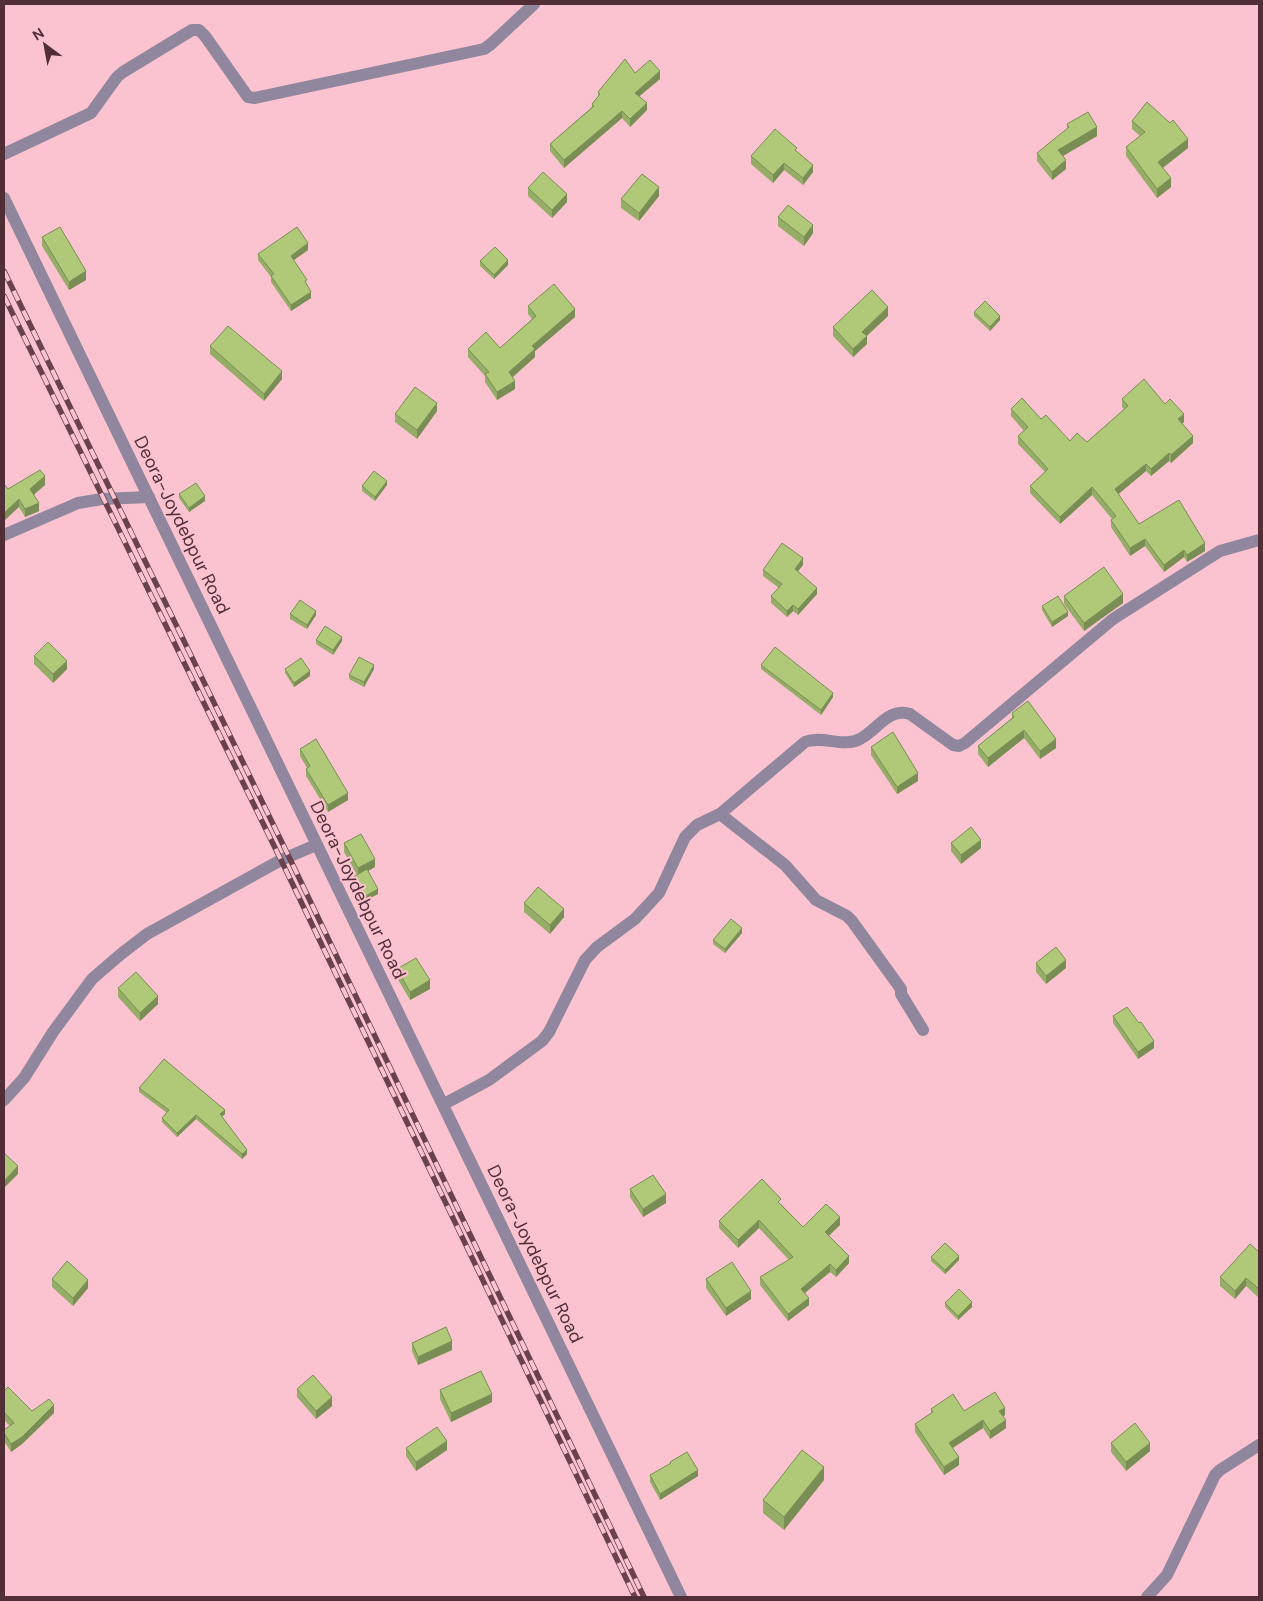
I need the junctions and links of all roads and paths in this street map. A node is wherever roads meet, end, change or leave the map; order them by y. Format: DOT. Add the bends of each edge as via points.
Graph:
graph roads {
  1 [pos="534,4"];
  2 [pos="4,154"];
  3 [pos="4,198"];
  4 [pos="149,497"];
  5 [pos="4,536"];
  6 [pos="1259,540"];
  7 [pos="720,814"];
  8 [pos="316,845"];
  9 [pos="923,1030"];
  10 [pos="4,1100"];
  11 [pos="444,1104"];
  12 [pos="1259,1445"];
  13 [pos="681,1597"];
  14 [pos="1147,1597"];
  1 -- 2 [label="street" via="484,49 255,98 248,97 205,36 199,30 192,30 116,77 91,113"];
  3 -- 4 [label="street, Deora-Joydebpur Road"];
  4 -- 5 [label="street" via="102,498 78,503"];
  4 -- 8 [label="street, Deora-Joydebpur Road"];
  6 -- 7 [label="street" via="1220,551 1113,619 965,743 953,745 910,714 895,712 860,740 812,739 805,742"];
  7 -- 9 [label="street" via="785,865 816,900 852,921 901,989"];
  7 -- 11 [label="street" via="696,825 685,838 659,893 647,908 590,953 542,1041 489,1080"];
  8 -- 10 [label="street" via="281,860 147,934 121,954 92,979 24,1078"];
  8 -- 11 [label="street, Deora-Joydebpur Road"];
  11 -- 13 [label="street, Deora-Joydebpur Road"];
  12 -- 14 [label="street" via="1215,1475 1167,1575"];
}
